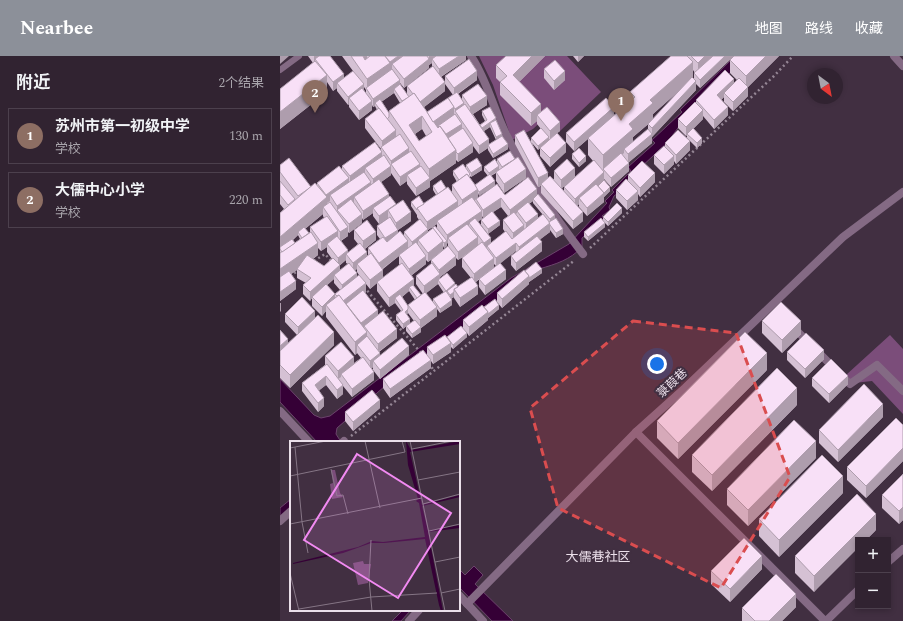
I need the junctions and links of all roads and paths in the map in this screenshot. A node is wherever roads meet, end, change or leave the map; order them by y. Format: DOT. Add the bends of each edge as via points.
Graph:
graph roads {
  1 [pos="299,56"];
  2 [pos="471,56"];
  3 [pos="894,56"];
  4 [pos="903,66"];
  5 [pos="280,70"];
  6 [pos="903,192"];
  7 [pos="582,252"];
  8 [pos="312,262"];
  9 [pos="338,268"];
  10 [pos="300,270"];
  11 [pos="285,280"];
  12 [pos="360,282"];
  13 [pos="788,322"];
  14 [pos="434,371"];
  15 [pos="903,391"];
  16 [pos="280,411"];
  17 [pos="636,432"];
  18 [pos="309,441"];
  19 [pos="290,512"];
  20 [pos="280,521"];
  21 [pos="903,549"];
  22 [pos="891,559"];
  23 [pos="855,593"];
  24 [pos="460,596"];
  25 [pos="468,603"];
  26 [pos="418,611"];
  27 [pos="409,621"];
  28 [pos="483,621"];
  29 [pos="826,621"];
  1 -- 5 [label="lane"];
  2 -- 7 [label="street" via="483,77 510,142 536,189"];
  3 -- 4 [label="street"];
  6 -- 17 [label="street, 菉葭巷" via="843,237 774,308"];
  8 -- 9 [label="path" via="325,254"];
  10 -- 11 [label="path"];
  12 -- 14 [label="path"];
  13 -- 15 [label="street" via="850,384 877,364"];
  16 -- 18 [label="street"];
  17 -- 25 [label="street, 菉葭巷"];
  17 -- 29 [label="street"];
  19 -- 20 [label="street"];
  21 -- 22 [label="street"];
  23 -- 29 [label="street"];
  24 -- 25 [label="street"];
  25 -- 28 [label="street"];
  26 -- 27 [label="street"];
}
